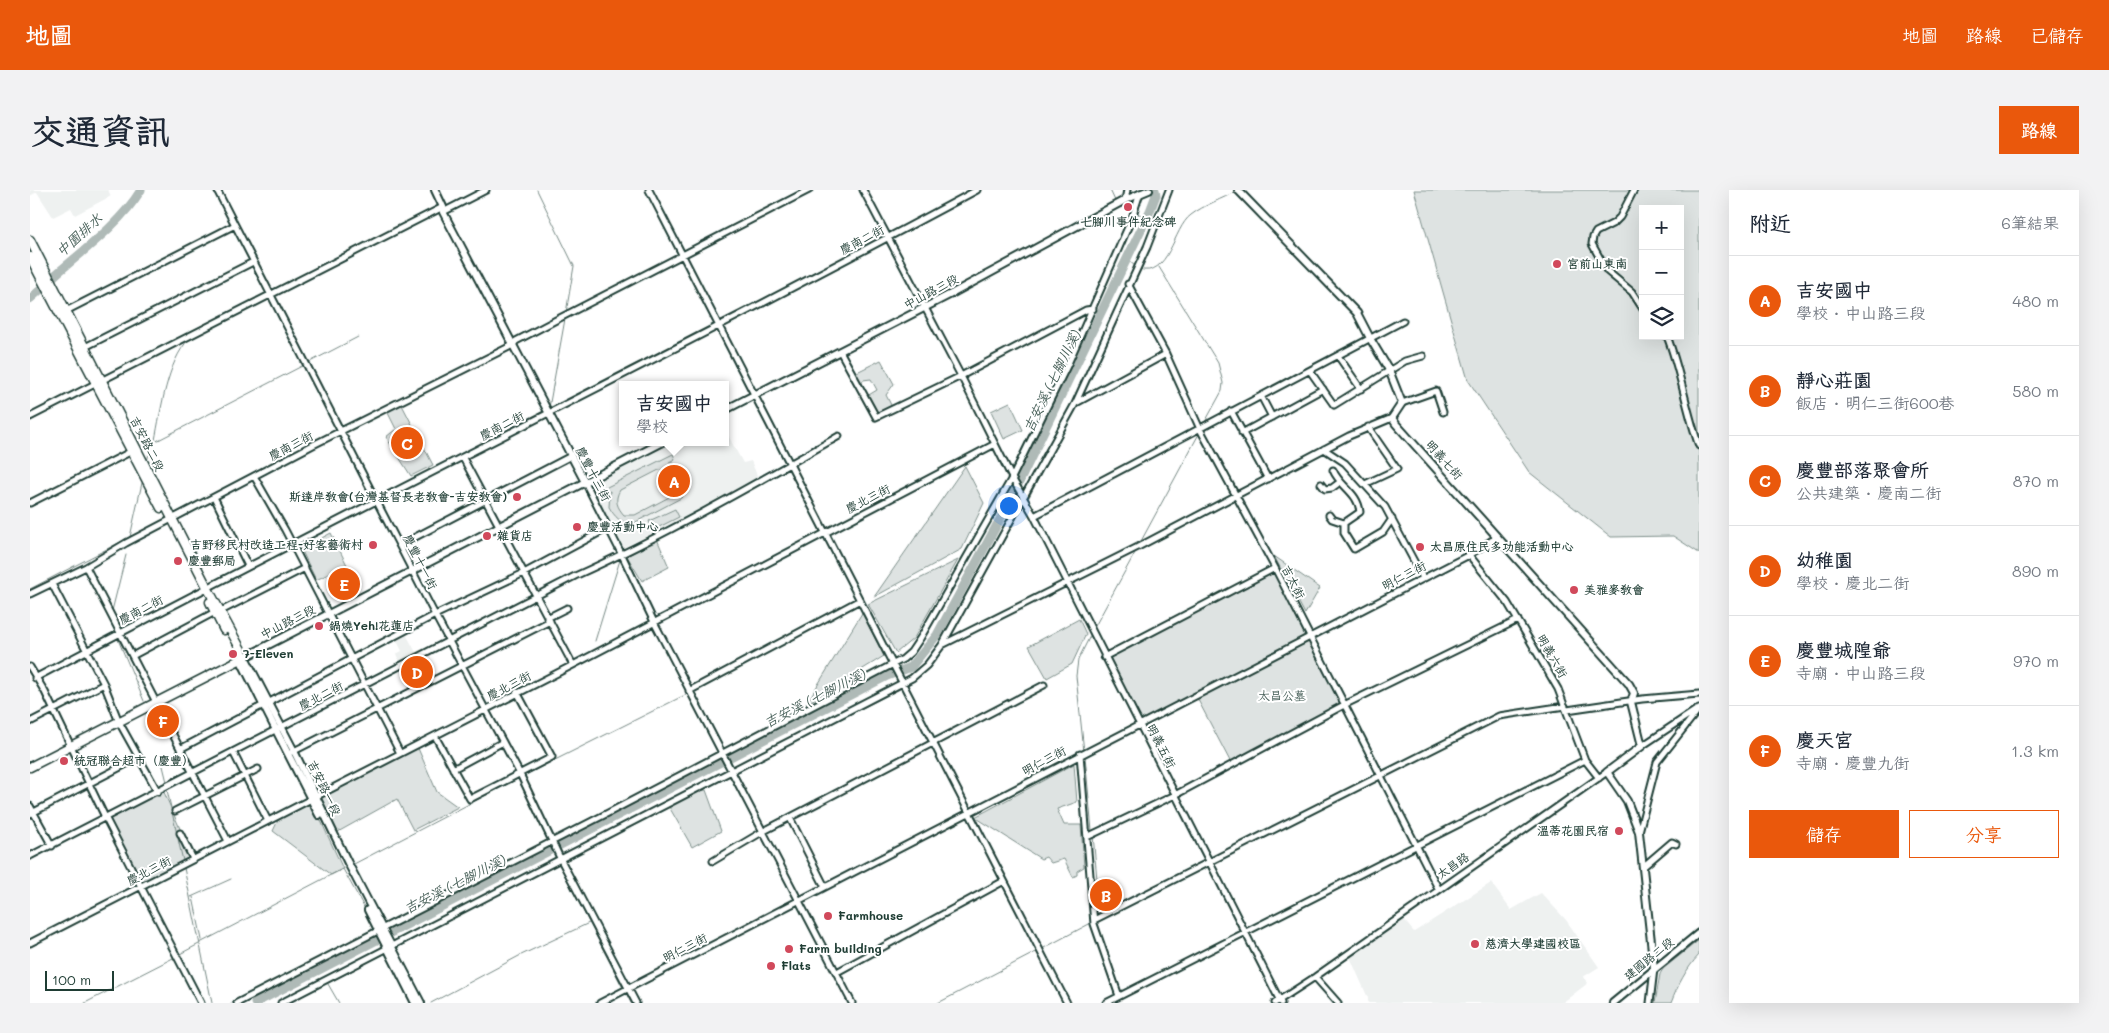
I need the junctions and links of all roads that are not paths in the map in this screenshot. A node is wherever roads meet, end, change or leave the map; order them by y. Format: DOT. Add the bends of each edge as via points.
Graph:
graph roads {
  1 [pos="216,190"];
  2 [pos="435,190"];
  3 [pos="486,190"];
  4 [pos="649,190"];
  5 [pos="809,190"];
  6 [pos="863,190"];
  7 [pos="977,190"];
  8 [pos="1127,190"];
  9 [pos="1170,190"];
  10 [pos="1634,190"];
  11 [pos="1239,191"];
  12 [pos="1144,192"];
  13 [pos="1125,200"];
  14 [pos="443,209"];
  15 [pos="235,225"];
  16 [pos="888,238"];
  17 [pos="31,243"];
  18 [pos="683,256"];
  19 [pos="30,257"];
  20 [pos="253,262"];
  21 [pos="1128,284"];
  22 [pos="270,293"];
  23 [pos="1639,303"];
  24 [pos="924,308"];
  25 [pos="1093,309"];
  26 [pos="66,311"];
  27 [pos="1403,321"];
  28 [pos="719,327"];
  29 [pos="1370,340"];
  30 [pos="1668,340"];
  31 [pos="513,345"];
  32 [pos="85,347"];
  33 [pos="840,351"];
  34 [pos="1166,354"];
  35 [pos="1338,356"];
  36 [pos="1423,356"];
  37 [pos="1310,370"];
  38 [pos="1389,370"];
  39 [pos="962,376"];
  40 [pos="99,381"];
  41 [pos="1323,389"];
  42 [pos="1361,389"];
  43 [pos="755,394"];
  44 [pos="1261,396"];
  45 [pos="1402,403"];
  46 [pos="1075,404"];
  47 [pos="729,408"];
  48 [pos="1231,411"];
  49 [pos="1443,412"];
  50 [pos="548,414"];
  51 [pos="30,417"];
  52 [pos="1272,417"];
  53 [pos="1392,418"];
  54 [pos="1368,427"];
  55 [pos="1200,429"];
  56 [pos="342,431"];
  57 [pos="1242,433"];
  58 [pos="839,436"];
  59 [pos="995,444"];
  60 [pos="655,446"];
  61 [pos="1699,446"];
  62 [pos="1324,449"];
  63 [pos="134,450"];
  64 [pos="571,456"];
  65 [pos="463,458"];
  66 [pos="791,465"];
  67 [pos="1333,470"];
  68 [pos="254,476"];
  69 [pos="1012,478"];
  70 [pos="1268,479"];
  71 [pos="585,482"];
  72 [pos="1340,482"];
  73 [pos="1321,484"];
  74 [pos="1365,484"];
  75 [pos="1236,495"];
  76 [pos="214,497"];
  77 [pos="1023,498"];
  78 [pos="376,500"];
  79 [pos="486,500"];
  80 [pos="30,503"];
  81 [pos="1329,515"];
  82 [pos="1034,516"];
  83 [pos="1392,519"];
  84 [pos="171,520"];
  85 [pos="1344,523"];
  86 [pos="500,525"];
  87 [pos="608,528"];
  88 [pos="825,532"];
  89 [pos="1497,536"];
  90 [pos="290,544"];
  91 [pos="400,545"];
  92 [pos="622,555"];
  93 [pos="1469,555"];
  94 [pos="248,566"];
  95 [pos="86,567"];
  96 [pos="305,568"];
  97 [pos="1275,568"];
  98 [pos="413,571"];
  99 [pos="524,573"];
  100 [pos="1423,578"];
  101 [pos="1066,582"];
  102 [pos="52,584"];
  103 [pos="205,588"];
  104 [pos="30,594"];
  105 [pos="537,597"];
  106 [pos="860,600"];
  107 [pos="567,608"];
  108 [pos="218,612"];
  109 [pos="328,614"];
  110 [pos="435,615"];
  111 [pos="548,620"];
  112 [pos="1518,620"];
  113 [pos="654,622"];
  114 [pos="120,632"];
  115 [pos="1310,636"];
  116 [pos="450,641"];
  117 [pos="942,645"];
  118 [pos="86,651"];
  119 [pos="132,656"];
  120 [pos="1104,657"];
  121 [pos="243,658"];
  122 [pos="351,660"];
  123 [pos="462,664"];
  124 [pos="894,664"];
  125 [pos="573,665"];
  126 [pos="30,667"];
  127 [pos="36,678"];
  128 [pos="902,681"];
  129 [pos="104,684"];
  130 [pos="364,684"];
  131 [pos="1044,685"];
  132 [pos="689,691"];
  133 [pos="517,692"];
  134 [pos="1699,694"];
  135 [pos="157,702"];
  136 [pos="1631,702"];
  137 [pos="267,704"];
  138 [pos="1344,705"];
  139 [pos="377,708"];
  140 [pos="1566,708"];
  141 [pos="1699,708"];
  142 [pos="53,710"];
  143 [pos="485,710"];
  144 [pos="30,722"];
  145 [pos="119,722"];
  146 [pos="1139,724"];
  147 [pos="279,728"];
  148 [pos="435,736"];
  149 [pos="503,742"];
  150 [pos="933,743"];
  151 [pos="70,745"];
  152 [pos="1642,746"];
  153 [pos="180,749"];
  154 [pos="294,751"];
  155 [pos="233,752"];
  156 [pos="1083,752"];
  157 [pos="721,753"];
  158 [pos="400,754"];
  159 [pos="138,758"];
  160 [pos="1585,760"];
  161 [pos="30,767"];
  162 [pos="258,769"];
  163 [pos="453,769"];
  164 [pos="731,771"];
  165 [pos="1607,772"];
  166 [pos="193,773"];
  167 [pos="520,774"];
  168 [pos="1380,774"];
  169 [pos="245,775"];
  170 [pos="1599,778"];
  171 [pos="89,784"];
  172 [pos="158,792"];
  173 [pos="1175,795"];
  174 [pos="206,796"];
  175 [pos="313,798"];
  176 [pos="30,806"];
  177 [pos="175,810"];
  178 [pos="969,812"];
  179 [pos="32,814"];
  180 [pos="105,817"];
  181 [pos="790,818"];
  182 [pos="268,821"];
  183 [pos="762,832"];
  184 [pos="1639,832"];
  185 [pos="180,833"];
  186 [pos="1087,837"];
  187 [pos="228,841"];
  188 [pos="552,841"];
  189 [pos="1676,844"];
  190 [pos="52,846"];
  191 [pos="1416,846"];
  192 [pos="30,856"];
  193 [pos="193,859"];
  194 [pos="561,860"];
  195 [pos="713,861"];
  196 [pos="1209,862"];
  197 [pos="1644,866"];
  198 [pos="1004,881"];
  199 [pos="141,886"];
  200 [pos="825,887"];
  201 [pos="1439,890"];
  202 [pos="797,901"];
  203 [pos="1094,920"];
  204 [pos="381,929"];
  205 [pos="1244,932"];
  206 [pos="1699,933"];
  207 [pos="30,943"];
  208 [pos="390,948"];
  209 [pos="1654,969"];
  210 [pos="837,972"];
  211 [pos="1315,977"];
  212 [pos="627,989"];
  213 [pos="1119,996"];
  214 [pos="1279,1002"];
  215 [pos="201,1003"];
  216 [pos="236,1003"];
  217 [pos="281,1003"];
  218 [pos="415,1003"];
  219 [pos="421,1003"];
  220 [pos="600,1003"];
  221 [pos="636,1003"];
  222 [pos="852,1003"];
  223 [pos="1067,1003"];
  224 [pos="1106,1003"];
  225 [pos="1338,1003"];
  226 [pos="1613,1003"];
  227 [pos="1650,1003"];
  1 -- 15 [label="street, 慶豐十一街"];
  2 -- 14 [label="street, 慶豐十三街"];
  3 -- 14 [label="street"];
  4 -- 18 [label="street"];
  5 -- 18 [label="street"];
  6 -- 16 [label="street, 明義五街"];
  7 -- 16 [label="street, 慶南二街"];
  8 -- 13 [label="street"];
  9 -- 21 [label="street"];
  10 -- 23 [label="street" via="1620,217 1596,232 1592,244 1607,272 1632,292"];
  11 -- 29 [label="street" via="1357,313"];
  12 -- 13 [label="street, 中山路三段"];
  12 -- 25 [label="street"];
  13 -- 24 [label="street, 中山路三段"];
  14 -- 22 [label="street"];
  14 -- 31 [label="street, 慶豐十三街"];
  15 -- 20 [label="street, 慶豐十一街"];
  15 -- 26 [label="street"];
  16 -- 24 [label="street, 明義五街"];
  16 -- 28 [label="street, 慶南二街"];
  17 -- 26 [label="main road, 吉安路二段"];
  18 -- 28 [label="street"];
  18 -- 31 [label="street, 慶南三街" via="519,339"];
  19 -- 40 [label="main road, 吉安路二段"];
  20 -- 22 [label="street, 慶豐十一街"];
  20 -- 32 [label="street"];
  21 -- 34 [label="street, 吉太街"];
  21 -- 46 [label="street"];
  22 -- 40 [label="street"];
  22 -- 56 [label="street, 慶豐十一街"];
  24 -- 33 [label="street, 中山路三段"];
  24 -- 39 [label="street, 明義五街"];
  25 -- 39 [label="street"];
  25 -- 69 [label="street"];
  26 -- 32 [label="main road, 吉安路二段"];
  27 -- 29 [label="street"];
  28 -- 43 [label="street"];
  28 -- 50 [label="street, 慶南二街"];
  29 -- 35 [label="street"];
  29 -- 38 [label="street"];
  30 -- 61 [label="street"];
  31 -- 50 [label="street, 慶豐十三街"];
  31 -- 56 [label="street, 慶南三街"];
  32 -- 40 [label="main road, 吉安路二段"];
  33 -- 39 [label="street" via="876,417"];
  33 -- 43 [label="street, 中山路三段"];
  34 -- 46 [label="street"];
  34 -- 55 [label="street, 吉太街"];
  35 -- 37 [label="street"];
  35 -- 42 [label="street"];
  36 -- 38 [label="street"];
  37 -- 41 [label="street"];
  37 -- 44 [label="street"];
  38 -- 42 [label="street"];
  38 -- 45 [label="street"];
  39 -- 59 [label="street, 明義五街"];
  40 -- 51 [label="street"];
  40 -- 63 [label="main road, 吉安路二段"];
  41 -- 42 [label="street" via="1334,405"];
  41 -- 52 [label="street"];
  43 -- 47 [label="street, 中山路三段"];
  43 -- 66 [label="street"];
  44 -- 48 [label="street"];
  44 -- 52 [label="street"];
  45 -- 49 [label="street" via="1436,391"];
  45 -- 53 [label="street"];
  46 -- 77 [label="street"];
  48 -- 55 [label="street"];
  48 -- 57 [label="street"];
  50 -- 64 [label="street, 慶豐十三街"];
  50 -- 65 [label="street, 慶南二街"];
  52 -- 57 [label="street"];
  53 -- 54 [label="street"];
  53 -- 89 [label="street, 明義七街"];
  54 -- 62 [label="street"];
  54 -- 74 [label="street" via="1397,468"];
  55 -- 75 [label="street, 吉太街"];
  55 -- 82 [label="street"];
  56 -- 68 [label="street, 慶南三街"];
  56 -- 78 [label="street, 慶豐十一街"];
  57 -- 70 [label="street"];
  58 -- 66 [label="street, 慶北二街"];
  59 -- 69 [label="street, 明義五街"];
  59 -- 88 [label="street, 慶北三街"];
  60 -- 71 [label="street, 中山路三段"];
  62 -- 70 [label="street"];
  62 -- 74 [label="street"];
  63 -- 80 [label="street"];
  63 -- 84 [label="main road, 吉安路二段"];
  64 -- 71 [label="street, 慶豐十三街"];
  64 -- 79 [label="street"];
  65 -- 78 [label="street, 慶南二街"];
  65 -- 79 [label="street"];
  66 -- 88 [label="street"];
  66 -- 92 [label="street, 慶北二街"];
  67 -- 72 [label="street"];
  68 -- 76 [label="street, 慶南三街"];
  68 -- 90 [label="street"];
  69 -- 77 [label="street, 明義五街"];
  69 -- 124 [label="street" via="921,638 911,652"];
  70 -- 75 [label="street"];
  71 -- 86 [label="street, 中山路三段"];
  71 -- 87 [label="street, 慶豐十三街"];
  72 -- 73 [label="street" via="1325,489"];
  72 -- 85 [label="street" via="1357,498 1360,512"];
  74 -- 83 [label="street"];
  75 -- 97 [label="street, 吉太街"];
  75 -- 101 [label="street"];
  76 -- 84 [label="street, 慶南三街"];
  76 -- 94 [label="street"];
  77 -- 82 [label="street, 明義五街"];
  77 -- 117 [label="street"];
  78 -- 90 [label="street, 慶南二街"];
  78 -- 91 [label="street, 慶豐十一街"];
  79 -- 86 [label="street"];
  79 -- 91 [label="street"];
  81 -- 85 [label="street"];
  82 -- 101 [label="street, 明義五街"];
  83 -- 85 [label="street" via="1384,532 1354,549 1344,533"];
  83 -- 100 [label="street"];
  84 -- 95 [label="street, 慶南三街"];
  84 -- 103 [label="main road, 吉安路二段"];
  86 -- 98 [label="street, 中山路三段"];
  86 -- 99 [label="street"];
  87 -- 92 [label="street, 慶豐十三街"];
  87 -- 99 [label="street"];
  88 -- 106 [label="street"];
  88 -- 113 [label="street, 慶北三街"];
  89 -- 93 [label="street, 明仁三街"];
  89 -- 136 [label="street, 明義七街" via="1629,684 1634,693"];
  90 -- 94 [label="street, 慶南二街"];
  90 -- 96 [label="street"];
  91 -- 98 [label="street, 慶豐十一街"];
  92 -- 105 [label="street, 慶北二街"];
  92 -- 113 [label="street, 慶豐十三街"];
  93 -- 100 [label="street, 明仁三街"];
  93 -- 112 [label="street, 明義六街"];
  94 -- 103 [label="street, 慶南二街"];
  95 -- 102 [label="street, 慶南三街"];
  95 -- 114 [label="street"];
  96 -- 108 [label="street"];
  96 -- 109 [label="street"];
  97 -- 115 [label="street, 吉太街"];
  97 -- 120 [label="street"];
  98 -- 109 [label="street, 中山路三段"];
  98 -- 110 [label="street, 慶豐十一街"];
  99 -- 105 [label="street"];
  99 -- 110 [label="street"];
  100 -- 115 [label="street, 明仁三街"];
  101 -- 117 [label="street"];
  101 -- 120 [label="street, 明義五街"];
  102 -- 104 [label="street, 慶南三街"];
  102 -- 118 [label="street"];
  103 -- 108 [label="main road, 吉安路二段"];
  103 -- 114 [label="street, 慶南二街"];
  105 -- 111 [label="street"];
  105 -- 116 [label="street, 慶北二街"];
  106 -- 124 [label="street"];
  106 -- 132 [label="street"];
  107 -- 111 [label="street"];
  108 -- 119 [label="street"];
  108 -- 121 [label="main road, 吉安路二段"];
  109 -- 121 [label="street, 中山路三段"];
  109 -- 122 [label="street"];
  110 -- 116 [label="street, 慶豐十一街"];
  110 -- 122 [label="street"];
  111 -- 123 [label="street"];
  111 -- 125 [label="street"];
  112 -- 138 [label="street"];
  112 -- 140 [label="street, 明義六街"];
  113 -- 125 [label="street, 慶北三街"];
  113 -- 132 [label="street, 慶豐十三街"];
  114 -- 118 [label="street, 慶南二街"];
  114 -- 119 [label="street"];
  115 -- 138 [label="street, 吉太街"];
  115 -- 146 [label="street, 明仁三街"];
  116 -- 123 [label="street, 慶豐十一街"];
  116 -- 130 [label="street, 慶北二街"];
  117 -- 128 [label="street" via="927,665 912,678"];
  118 -- 127 [label="street, 慶南二街"];
  118 -- 129 [label="street"];
  119 -- 135 [label="street"];
  120 -- 146 [label="street, 明義五街"];
  121 -- 135 [label="main road, 中山路三段"];
  121 -- 137 [label="street, 吉安路一段"];
  122 -- 130 [label="street"];
  122 -- 137 [label="street"];
  123 -- 139 [label="street"];
  123 -- 143 [label="street, 慶豐十一街"];
  124 -- 128 [label="street"];
  124 -- 157 [label="street"];
  125 -- 133 [label="street, 慶北三街"];
  126 -- 127 [label="street"];
  127 -- 142 [label="street"];
  128 -- 150 [label="street"];
  128 -- 164 [label="street"];
  129 -- 142 [label="street"];
  129 -- 145 [label="street"];
  130 -- 139 [label="street"];
  130 -- 147 [label="street, 慶北二街"];
  131 -- 150 [label="street"];
  132 -- 157 [label="street, 慶豐十三街"];
  133 -- 143 [label="street, 慶北三街"];
  133 -- 167 [label="street" via="552,757"];
  134 -- 136 [label="street"];
  135 -- 145 [label="main road, 中山路三段"];
  135 -- 153 [label="street"];
  136 -- 140 [label="street"];
  136 -- 152 [label="street, 明義七街"];
  137 -- 147 [label="street, 吉安路一段"];
  137 -- 153 [label="street"];
  138 -- 168 [label="street, 吉太街"];
  138 -- 173 [label="street"];
  139 -- 154 [label="street"];
  139 -- 158 [label="street"];
  140 -- 160 [label="street, 明義六街"];
  140 -- 168 [label="street" via="1499,716"];
  141 -- 152 [label="street"];
  141 -- 184 [label="street" via="1657,762"];
  142 -- 144 [label="street"];
  142 -- 151 [label="street"];
  143 -- 148 [label="street, 慶北三街"];
  143 -- 149 [label="street, 慶豐十一街"];
  145 -- 151 [label="main road, 中山路三段"];
  145 -- 159 [label="street"];
  146 -- 156 [label="street, 明仁三街"];
  146 -- 173 [label="street, 明義五街"];
  147 -- 154 [label="street, 吉安路一段"];
  147 -- 155 [label="street, 慶北二街"];
  148 -- 158 [label="street, 慶北三街"];
  148 -- 163 [label="street"];
  149 -- 163 [label="street"];
  149 -- 167 [label="street, 慶豐十一街"];
  150 -- 178 [label="street"];
  150 -- 181 [label="street"];
  151 -- 161 [label="main road, 中山路三段"];
  151 -- 171 [label="street"];
  152 -- 165 [label="street, 太昌路"];
  153 -- 166 [label="street"];
  154 -- 175 [label="street, 吉安路一段"];
  155 -- 166 [label="street, 慶北二街"];
  155 -- 169 [label="street"];
  156 -- 178 [label="street, 明仁三街"];
  156 -- 186 [label="street"];
  157 -- 164 [label="street, 慶豐十三街"];
  157 -- 188 [label="street"];
  158 -- 175 [label="street, 慶北三街"];
  159 -- 171 [label="street"];
  159 -- 172 [label="street"];
  160 -- 170 [label="street, 明義六街"];
  160 -- 191 [label="street"];
  162 -- 169 [label="street"];
  163 -- 167 [label="street" via="470,799"];
  164 -- 183 [label="street, 慶豐十三街"];
  164 -- 194 [label="street"];
  165 -- 170 [label="street, 太昌路"];
  165 -- 184 [label="street" via="1627,801"];
  166 -- 172 [label="street, 慶北二街"];
  166 -- 174 [label="street"];
  167 -- 188 [label="street, 慶豐十一街"];
  168 -- 191 [label="street, 吉太街"];
  168 -- 196 [label="street"];
  169 -- 174 [label="street"];
  169 -- 182 [label="street"];
  170 -- 201 [label="street, 太昌路"];
  171 -- 179 [label="street"];
  171 -- 180 [label="street"];
  172 -- 180 [label="street, 慶北二街"];
  173 -- 186 [label="street"];
  173 -- 196 [label="street, 明義五街"];
  174 -- 177 [label="street"];
  174 -- 187 [label="street"];
  175 -- 182 [label="street, 慶北三街"];
  175 -- 204 [label="street, 吉安路一段"];
  176 -- 179 [label="street"];
  178 -- 198 [label="street"];
  178 -- 200 [label="street, 明仁三街"];
  179 -- 190 [label="street"];
  180 -- 190 [label="street, 慶北二街"];
  180 -- 199 [label="street"];
  181 -- 183 [label="street"];
  181 -- 200 [label="street"];
  182 -- 187 [label="street, 慶北三街"];
  183 -- 195 [label="street"];
  183 -- 202 [label="street, 慶豐十三街"];
  184 -- 197 [label="street"];
  185 -- 193 [label="street"];
  186 -- 203 [label="street"];
  187 -- 193 [label="street, 慶北三街"];
  188 -- 194 [label="street, 慶豐十一街"];
  188 -- 204 [label="street"];
  189 -- 197 [label="street" via="1672,842"];
  190 -- 192 [label="street, 慶北二街"];
  191 -- 201 [label="street, 吉太街"];
  191 -- 205 [label="street"];
  193 -- 199 [label="street, 慶北三街"];
  194 -- 208 [label="street"];
  194 -- 212 [label="street, 慶豐十一街"];
  196 -- 203 [label="street"];
  196 -- 205 [label="street, 明義五街"];
  197 -- 209 [label="street"];
  198 -- 210 [label="street"];
  198 -- 223 [label="street"];
  199 -- 207 [label="street, 慶北三街"];
  199 -- 215 [label="street"];
  200 -- 202 [label="street, 明仁三街"];
  201 -- 211 [label="street, 太昌路"];
  202 -- 210 [label="street, 慶豐十三街"];
  202 -- 212 [label="street, 明仁三街"];
  203 -- 213 [label="street"];
  204 -- 208 [label="street, 吉安路一段"];
  204 -- 216 [label="street"];
  205 -- 213 [label="street"];
  205 -- 214 [label="street, 明義五街"];
  206 -- 209 [label="street, 建國路二段"];
  208 -- 217 [label="street"];
  208 -- 218 [label="street"];
  208 -- 219 [label="street"];
  209 -- 226 [label="street, 建國路二段"];
  209 -- 227 [label="street"];
  210 -- 222 [label="street, 慶豐十三街"];
  211 -- 214 [label="street, 太昌路"];
  211 -- 225 [label="street"];
  212 -- 220 [label="street, 明仁三街"];
  212 -- 221 [label="street, 慶豐十一街"];
  213 -- 224 [label="street"];
}
